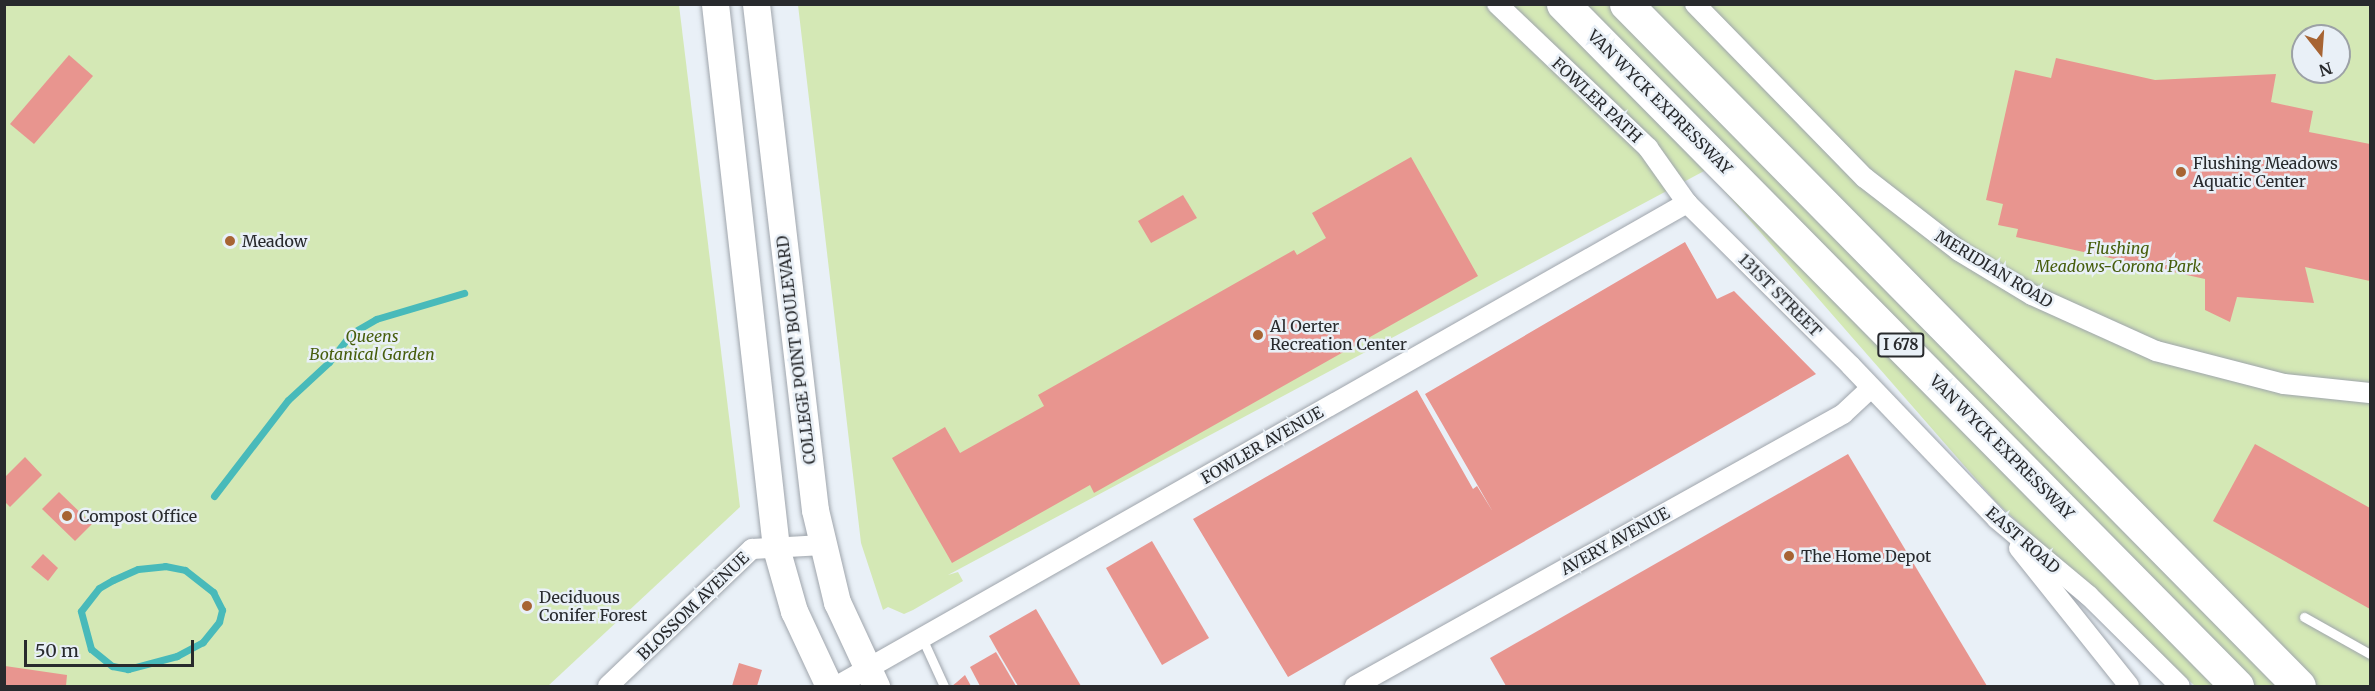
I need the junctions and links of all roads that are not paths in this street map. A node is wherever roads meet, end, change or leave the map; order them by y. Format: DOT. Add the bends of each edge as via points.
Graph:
graph roads {
  1 [pos="715,4"];
  2 [pos="756,4"];
  3 [pos="1497,4"];
  4 [pos="1563,4"];
  5 [pos="1626,4"];
  6 [pos="1695,4"];
  7 [pos="1687,203"];
  8 [pos="1870,389"];
  9 [pos="2370,393"];
  10 [pos="1996,519"];
  11 [pos="823,546"];
  12 [pos="776,548"];
  13 [pos="2304,616"];
  14 [pos="922,638"];
  15 [pos="2370,654"];
  16 [pos="871,678"];
  17 [pos="614,685"];
  18 [pos="944,686"];
  19 [pos="829,687"];
  20 [pos="837,687"];
  21 [pos="1355,687"];
  22 [pos="2129,687"];
  23 [pos="2180,687"];
  24 [pos="2238,687"];
  25 [pos="2299,687"];
  1 -- 12 [label="main road"];
  2 -- 11 [label="main road, COLLEGE POINT BOULEVARD" via="815,510"];
  3 -- 7 [label="street, FOWLER PATH" via="1648,148"];
  4 -- 24 [label="highway, VAN WYCK EXPRESSWAY / I 678"];
  5 -- 25 [label="highway, I 678"];
  6 -- 9 [label="street, MERIDIAN ROAD" via="1865,178 1959,251 2032,295 2156,351 2284,384"];
  7 -- 8 [label="street, 131ST STREET"];
  7 -- 14 [label="street, FOWLER AVENUE"];
  8 -- 10 [label="street, EAST ROAD"];
  8 -- 21 [label="street, AVERY AVENUE" via="1843,414"];
  10 -- 22 [label="street"];
  10 -- 23 [label="street, EAST ROAD" via="2088,595"];
  11 -- 12 [label="street, BLOSSOM AVENUE"];
  11 -- 16 [label="main road, COLLEGE POINT BOULEVARD" via="837,602"];
  12 -- 17 [label="street, BLOSSOM AVENUE" via="752,549"];
  12 -- 19 [label="main road" via="794,611"];
  13 -- 15 [label="lane"];
  14 -- 16 [label="street, FOWLER AVENUE"];
  14 -- 18 [label="lane"];
  16 -- 20 [label="street, FOWLER AVENUE"];
}
